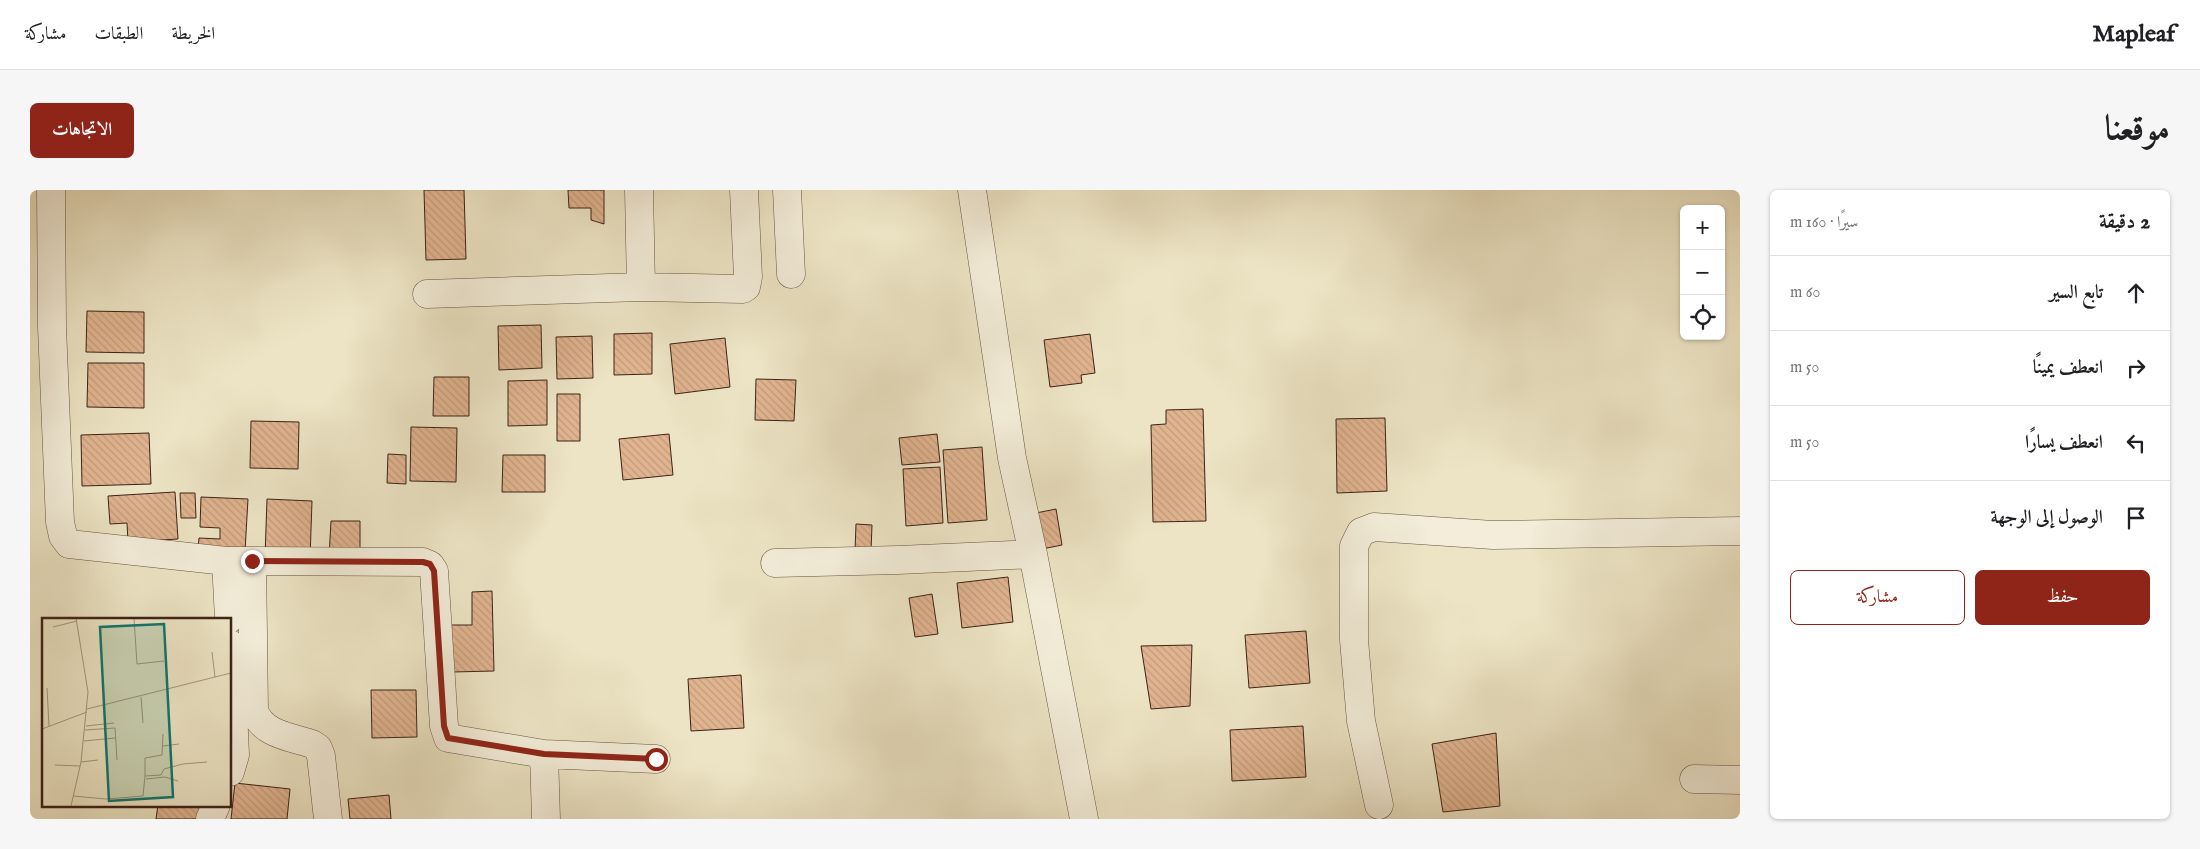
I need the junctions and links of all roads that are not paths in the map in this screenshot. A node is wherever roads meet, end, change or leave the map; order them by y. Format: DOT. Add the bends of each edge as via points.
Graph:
graph roads {
  1 [pos="51,190"];
  2 [pos="639,190"];
  3 [pos="744,190"];
  4 [pos="786,190"];
  5 [pos="972,190"];
  6 [pos="792,274"];
  7 [pos="641,287"];
  8 [pos="427,294"];
  9 [pos="41,327"];
  10 [pos="1740,531"];
  11 [pos="1033,554"];
  12 [pos="239,561"];
  13 [pos="775,563"];
  14 [pos="229,618"];
  15 [pos="231,666"];
  16 [pos="544,754"];
  17 [pos="656,759"];
  18 [pos="231,769"];
  19 [pos="1694,779"];
  20 [pos="1740,780"];
  21 [pos="1379,805"];
  22 [pos="216,806"];
  23 [pos="210,819"];
  24 [pos="328,819"];
  25 [pos="546,819"];
  26 [pos="1084,819"];
  1 -- 9 [label="street"];
  2 -- 7 [label="street"];
  3 -- 7 [label="street" via="746,287"];
  4 -- 6 [label="street"];
  5 -- 11 [label="street" via="1001,394"];
  7 -- 8 [label="street"];
  9 -- 12 [label="street" via="60,522 63,536 69,544"];
  10 -- 21 [label="street" via="1493,536 1374,527 1361,532 1354,546 1354,640 1361,722"];
  11 -- 13 [label="street"];
  11 -- 26 [label="street"];
  12 -- 14 [label="street"];
  12 -- 16 [label="street" via="430,564 434,571 444,726 448,738"];
  12 -- 24 [label="street" via="256,717 268,729 318,748"];
  15 -- 18 [label="street" via="235,755"];
  16 -- 17 [label="street"];
  16 -- 25 [label="street"];
  19 -- 20 [label="street"];
  22 -- 23 [label="street"];
}
